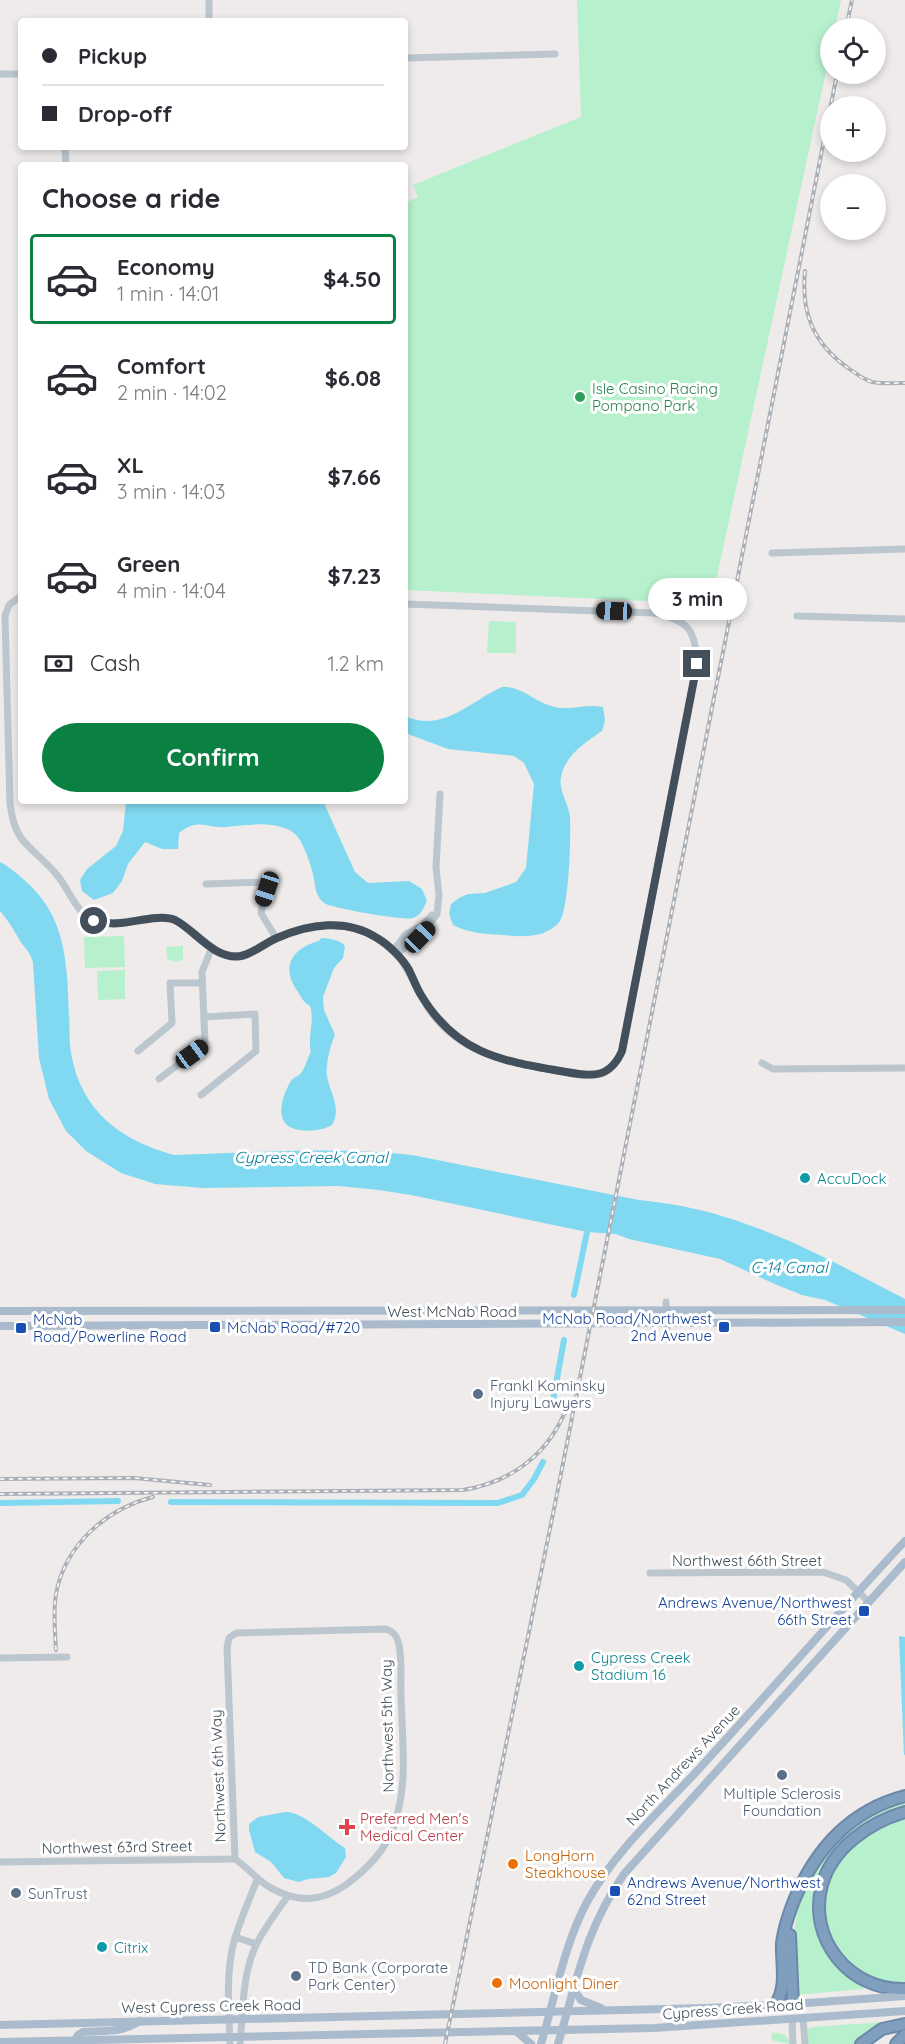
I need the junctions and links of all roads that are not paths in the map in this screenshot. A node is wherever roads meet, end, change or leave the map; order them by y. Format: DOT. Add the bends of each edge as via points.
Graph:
graph roads {
  1 [pos="209,0"];
  2 [pos="209,18"];
  3 [pos="555,54"];
  4 [pos="408,58"];
  5 [pos="0,74"];
  6 [pos="18,74"];
  7 [pos="905,549"];
  8 [pos="772,553"];
  9 [pos="18,598"];
  10 [pos="408,604"];
  11 [pos="797,616"];
  12 [pos="905,619"];
  13 [pos="3,708"];
  14 [pos="4,718"];
  15 [pos="438,794"];
  16 [pos="206,884"];
  17 [pos="276,938"];
  18 [pos="212,947"];
  19 [pos="394,953"];
  20 [pos="201,983"];
  21 [pos="204,1017"];
  22 [pos="138,1051"];
  23 [pos="762,1063"];
  24 [pos="905,1068"];
  25 [pos="159,1079"];
  26 [pos="201,1095"];
  27 [pos="667,1306"];
  28 [pos="544,1310"];
  29 [pos="905,1310"];
  30 [pos="0,1311"];
  31 [pos="905,1322"];
  32 [pos="544,1323"];
  33 [pos="0,1326"];
  34 [pos="667,1326"];
  35 [pos="905,1541"];
  36 [pos="905,1562"];
  37 [pos="650,1573"];
  38 [pos="858,1593"];
  39 [pos="869,1602"];
  40 [pos="393,1632"];
  41 [pos="68,1657"];
  42 [pos="0,1658"];
  43 [pos="905,1796"];
  44 [pos="905,1812"];
  45 [pos="235,1858"];
  46 [pos="0,1863"];
  47 [pos="257,1880"];
  48 [pos="288,1896"];
  49 [pos="794,1902"];
  50 [pos="235,1937"];
  51 [pos="256,1944"];
  52 [pos="573,1988"];
  53 [pos="905,1989"];
  54 [pos="905,1996"];
  55 [pos="797,2004"];
  56 [pos="775,2005"];
  57 [pos="607,2010"];
  58 [pos="567,2011"];
  59 [pos="550,2012"];
  60 [pos="905,2012"];
  61 [pos="803,2018"];
  62 [pos="229,2019"];
  63 [pos="242,2019"];
  64 [pos="792,2019"];
  65 [pos="141,2021"];
  66 [pos="905,2024"];
  67 [pos="0,2025"];
  68 [pos="545,2030"];
  69 [pos="562,2030"];
  70 [pos="515,2031"];
  71 [pos="905,2035"];
  72 [pos="75,2041"];
  73 [pos="230,2041"];
  74 [pos="240,2041"];
  75 [pos="0,2042"];
  76 [pos="531,2044"];
  77 [pos="541,2044"];
  78 [pos="558,2044"];
  79 [pos="793,2044"];
  80 [pos="805,2044"];
  81 [pos="861,2044"];
  82 [pos="896,2044"];
  1 -- 2 [label="street"];
  3 -- 4 [label="street"];
  5 -- 6 [label="street"];
  7 -- 8 [label="street"];
  9 -- 13 [label="street" via="9,605 5,616"];
  10 -- 19 [label="street" via="654,613 674,617 687,627 696,644 697,664 622,1051 608,1071 582,1076 483,1054 464,1043 431,1012 408,968"];
  11 -- 12 [label="street"];
  13 -- 14 [label="street"];
  14 -- 18 [label="street" via="13,821 21,838 57,874 85,916 105,923 174,920"];
  15 -- 19 [label="street" via="432,861 435,908 429,920 406,934"];
  16 -- 17 [label="street" via="267,882 261,913"];
  17 -- 18 [label="street" via="241,956 221,953"];
  17 -- 19 [label="street" via="307,927 341,925 378,938"];
  18 -- 20 [label="street"];
  20 -- 21 [label="street"];
  20 -- 22 [label="street" via="170,982 172,1023"];
  21 -- 25 [label="street" via="205,1044"];
  21 -- 26 [label="street" via="255,1014 256,1052"];
  23 -- 24 [label="street" via="773,1068"];
  27 -- 28 [label="main road, West McNab Road"];
  27 -- 29 [label="main road, West McNab Road"];
  27 -- 34 [label="street"];
  28 -- 30 [label="main road, West McNab Road"];
  28 -- 32 [label="main road"];
  31 -- 34 [label="main road, West McNab Road"];
  32 -- 33 [label="main road, West McNab Road"];
  32 -- 34 [label="main road, West McNab Road"];
  35 -- 38 [label="main road, North Andrews Avenue"];
  36 -- 39 [label="main road, North Andrews Avenue"];
  37 -- 38 [label="street, Northwest 66th Street" via="823,1572 846,1580"];
  38 -- 39 [label="street, Northwest 66th Street"];
  38 -- 59 [label="main road, North Andrews Avenue" via="617,1857 580,1916"];
  39 -- 52 [label="main road, North Andrews Avenue" via="624,1874 601,1908"];
  40 -- 45 [label="street, Northwest 6th Way" via="236,1632 229,1638"];
  40 -- 48 [label="street, Northwest 5th Way" via="399,1650 403,1780 392,1831 370,1864 339,1889 320,1898"];
  41 -- 42 [label="street"];
  43 -- 49 [label="highway" via="872,1809 838,1833 812,1864"];
  44 -- 53 [label="highway" via="871,1828 840,1853 824,1879 819,1905 827,1943 848,1971 874,1985"];
  45 -- 46 [label="street, Northwest 63rd Street"];
  45 -- 47 [label="street, Northwest 6th Way"];
  47 -- 48 [label="street, Northwest 5th Way"];
  47 -- 50 [label="street"];
  48 -- 51 [label="street"];
  49 -- 55 [label="highway" via="789,1943"];
  49 -- 56 [label="highway" via="782,1943 783,1988"];
  50 -- 51 [label="street"];
  50 -- 62 [label="street"];
  51 -- 63 [label="street" via="246,1976"];
  52 -- 57 [label="main road" via="581,2000"];
  52 -- 58 [label="main road, North Andrews Avenue"];
  54 -- 55 [label="main road, Cypress Creek Road"];
  55 -- 56 [label="main road, Cypress Creek Road"];
  55 -- 61 [label="main road"];
  55 -- 64 [label="main road"];
  56 -- 57 [label="main road, Cypress Creek Road"];
  57 -- 58 [label="main road, Cypress Creek Road"];
  58 -- 59 [label="main road, West Cypress Creek Road"];
  58 -- 69 [label="main road, North Andrews Avenue"];
  59 -- 63 [label="main road, West Cypress Creek Road"];
  59 -- 68 [label="main road, North Andrews Avenue"];
  60 -- 61 [label="main road, Cypress Creek Road"];
  61 -- 64 [label="main road, Cypress Creek Road"];
  61 -- 80 [label="street"];
  62 -- 63 [label="main road, West Cypress Creek Road"];
  62 -- 65 [label="main road, West Cypress Creek Road"];
  62 -- 73 [label="street"];
  63 -- 74 [label="street"];
  64 -- 69 [label="main road, Cypress Creek Road"];
  64 -- 79 [label="street"];
  65 -- 67 [label="main road, West Cypress Creek Road"];
  65 -- 72 [label="main road" via="128,2029 83,2032"];
  66 -- 81 [label="highway" via="882,2029"];
  68 -- 69 [label="main road, West Cypress Creek Road"];
  68 -- 70 [label="main road, West Cypress Creek Road"];
  68 -- 77 [label="main road, North Andrews Avenue"];
  69 -- 78 [label="main road, North Andrews Avenue"];
  70 -- 74 [label="main road, West Cypress Creek Road"];
  70 -- 76 [label="main road"];
  71 -- 82 [label="highway"];
  72 -- 73 [label="main road, West Cypress Creek Road"];
  72 -- 75 [label="main road, West Cypress Creek Road"];
  73 -- 74 [label="main road, West Cypress Creek Road"];
}
